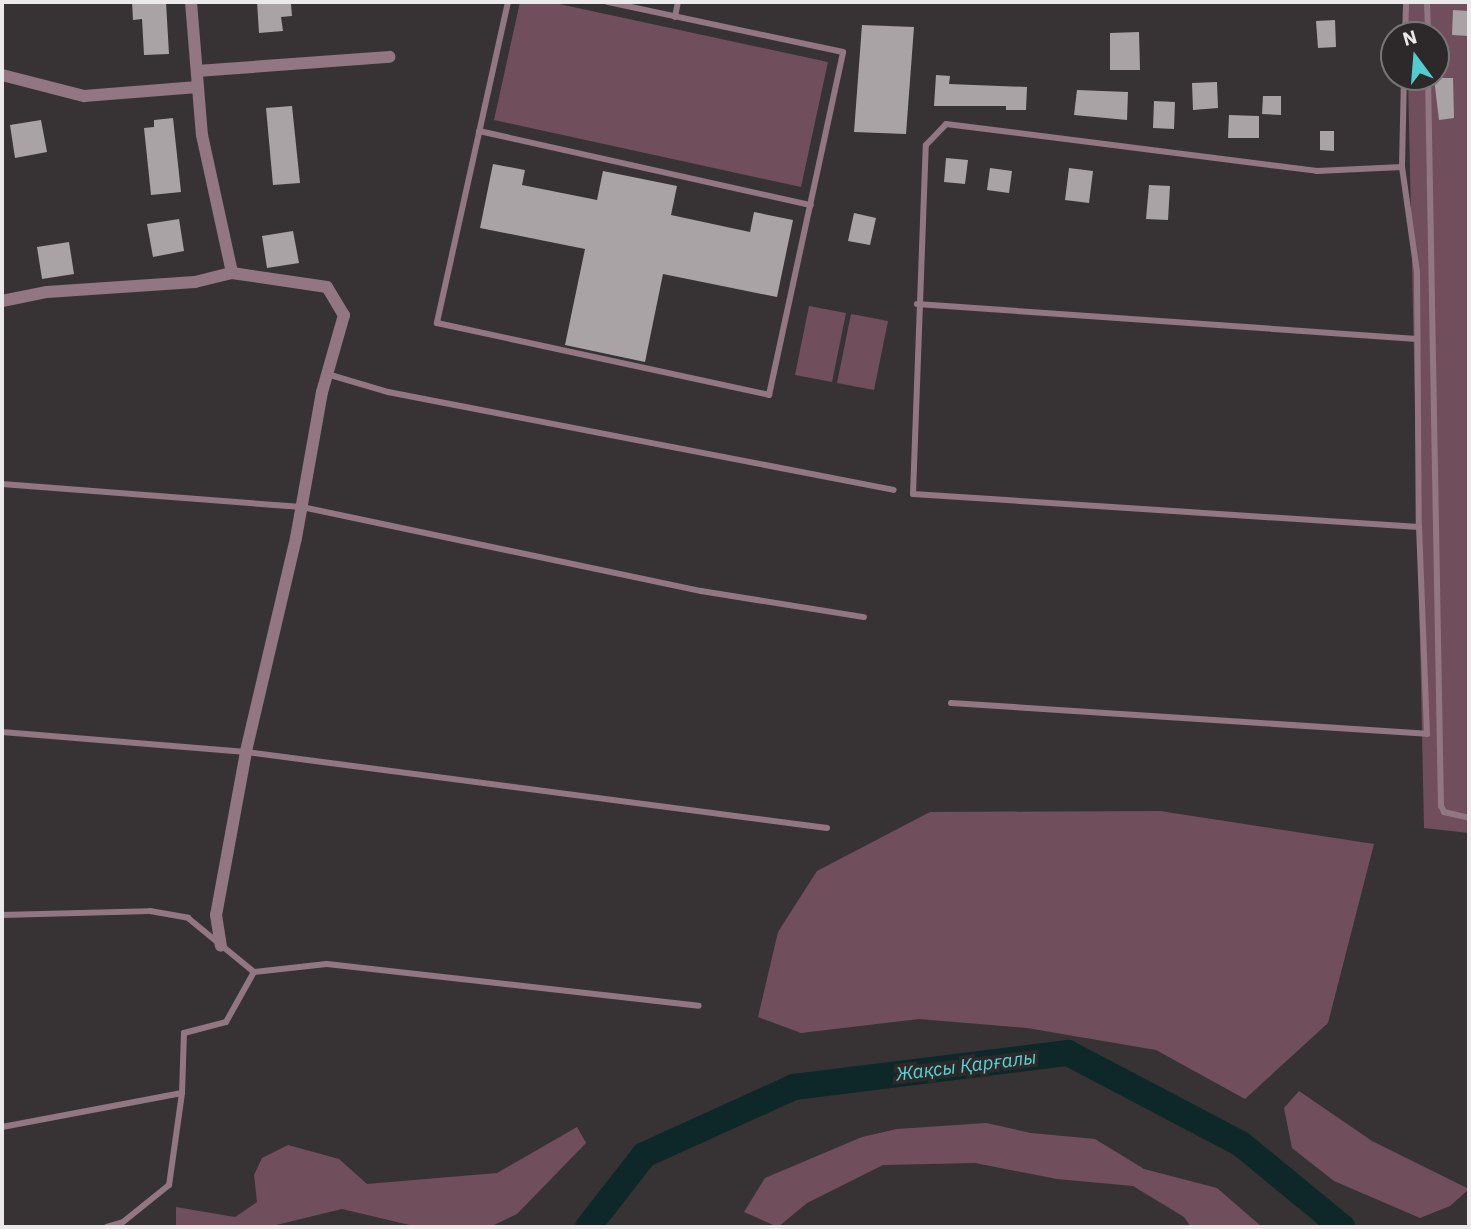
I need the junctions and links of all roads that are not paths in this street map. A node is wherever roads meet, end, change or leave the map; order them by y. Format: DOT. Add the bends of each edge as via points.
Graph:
graph roads {
  1 [pos="191,2"];
  2 [pos="508,2"];
  3 [pos="607,2"];
  4 [pos="678,2"];
  5 [pos="1406,2"];
  6 [pos="1427,2"];
  7 [pos="676,17"];
  8 [pos="1405,21"];
  9 [pos="1427,21"];
  10 [pos="389,57"];
  11 [pos="197,71"];
  12 [pos="2,75"];
  13 [pos="198,87"];
  14 [pos="1404,91"];
  15 [pos="1428,91"];
  16 [pos="480,131"];
  17 [pos="1402,167"];
  18 [pos="811,205"];
  19 [pos="232,273"];
  20 [pos="2,301"];
  21 [pos="917,304"];
  22 [pos="1418,339"];
  23 [pos="327,374"];
  24 [pos="2,484"];
  25 [pos="894,490"];
  26 [pos="302,507"];
  27 [pos="1419,527"];
  28 [pos="864,617"];
  29 [pos="951,703"];
  30 [pos="2,732"];
  31 [pos="246,752"];
  32 [pos="1469,818"];
  33 [pos="827,828"];
  34 [pos="2,915"];
  35 [pos="221,946"];
  36 [pos="254,972"];
  37 [pos="699,1006"];
  38 [pos="183,1093"];
  39 [pos="2,1127"];
  40 [pos="107,1227"];
  1 -- 11 [label="street"];
  2 -- 16 [label="lane"];
  3 -- 7 [label="lane"];
  4 -- 7 [label="lane"];
  5 -- 8 [label="lane"];
  6 -- 9 [label="lane"];
  7 -- 18 [label="lane" via="844,52"];
  10 -- 11 [label="street"];
  11 -- 13 [label="street"];
  12 -- 13 [label="street" via="84,96"];
  13 -- 19 [label="street" via="202,135"];
  14 -- 17 [label="lane"];
  15 -- 32 [label="lane" via="1441,806 1444,812"];
  16 -- 18 [label="lane"];
  16 -- 18 [label="lane" via="437,323 769,395"];
  17 -- 21 [label="lane" via="1317,171 946,124 926,145"];
  17 -- 22 [label="lane" via="1417,272"];
  19 -- 20 [label="street" via="195,282 47,292"];
  19 -- 23 [label="street" via="327,287 344,315"];
  21 -- 22 [label="lane"];
  21 -- 27 [label="lane" via="912,494"];
  22 -- 27 [label="lane"];
  23 -- 25 [label="lane" via="388,392"];
  23 -- 26 [label="street"];
  24 -- 26 [label="lane"];
  26 -- 28 [label="lane" via="701,591"];
  26 -- 31 [label="street"];
  27 -- 29 [label="lane" via="1427,734"];
  30 -- 31 [label="lane"];
  31 -- 33 [label="lane"];
  31 -- 35 [label="street" via="216,915"];
  34 -- 35 [label="lane" via="149,911 188,918"];
  35 -- 36 [label="lane"];
  36 -- 37 [label="lane" via="327,964"];
  36 -- 38 [label="lane" via="226,1022 184,1032"];
  38 -- 39 [label="lane"];
  38 -- 40 [label="lane" via="169,1185 123,1222"];
}
